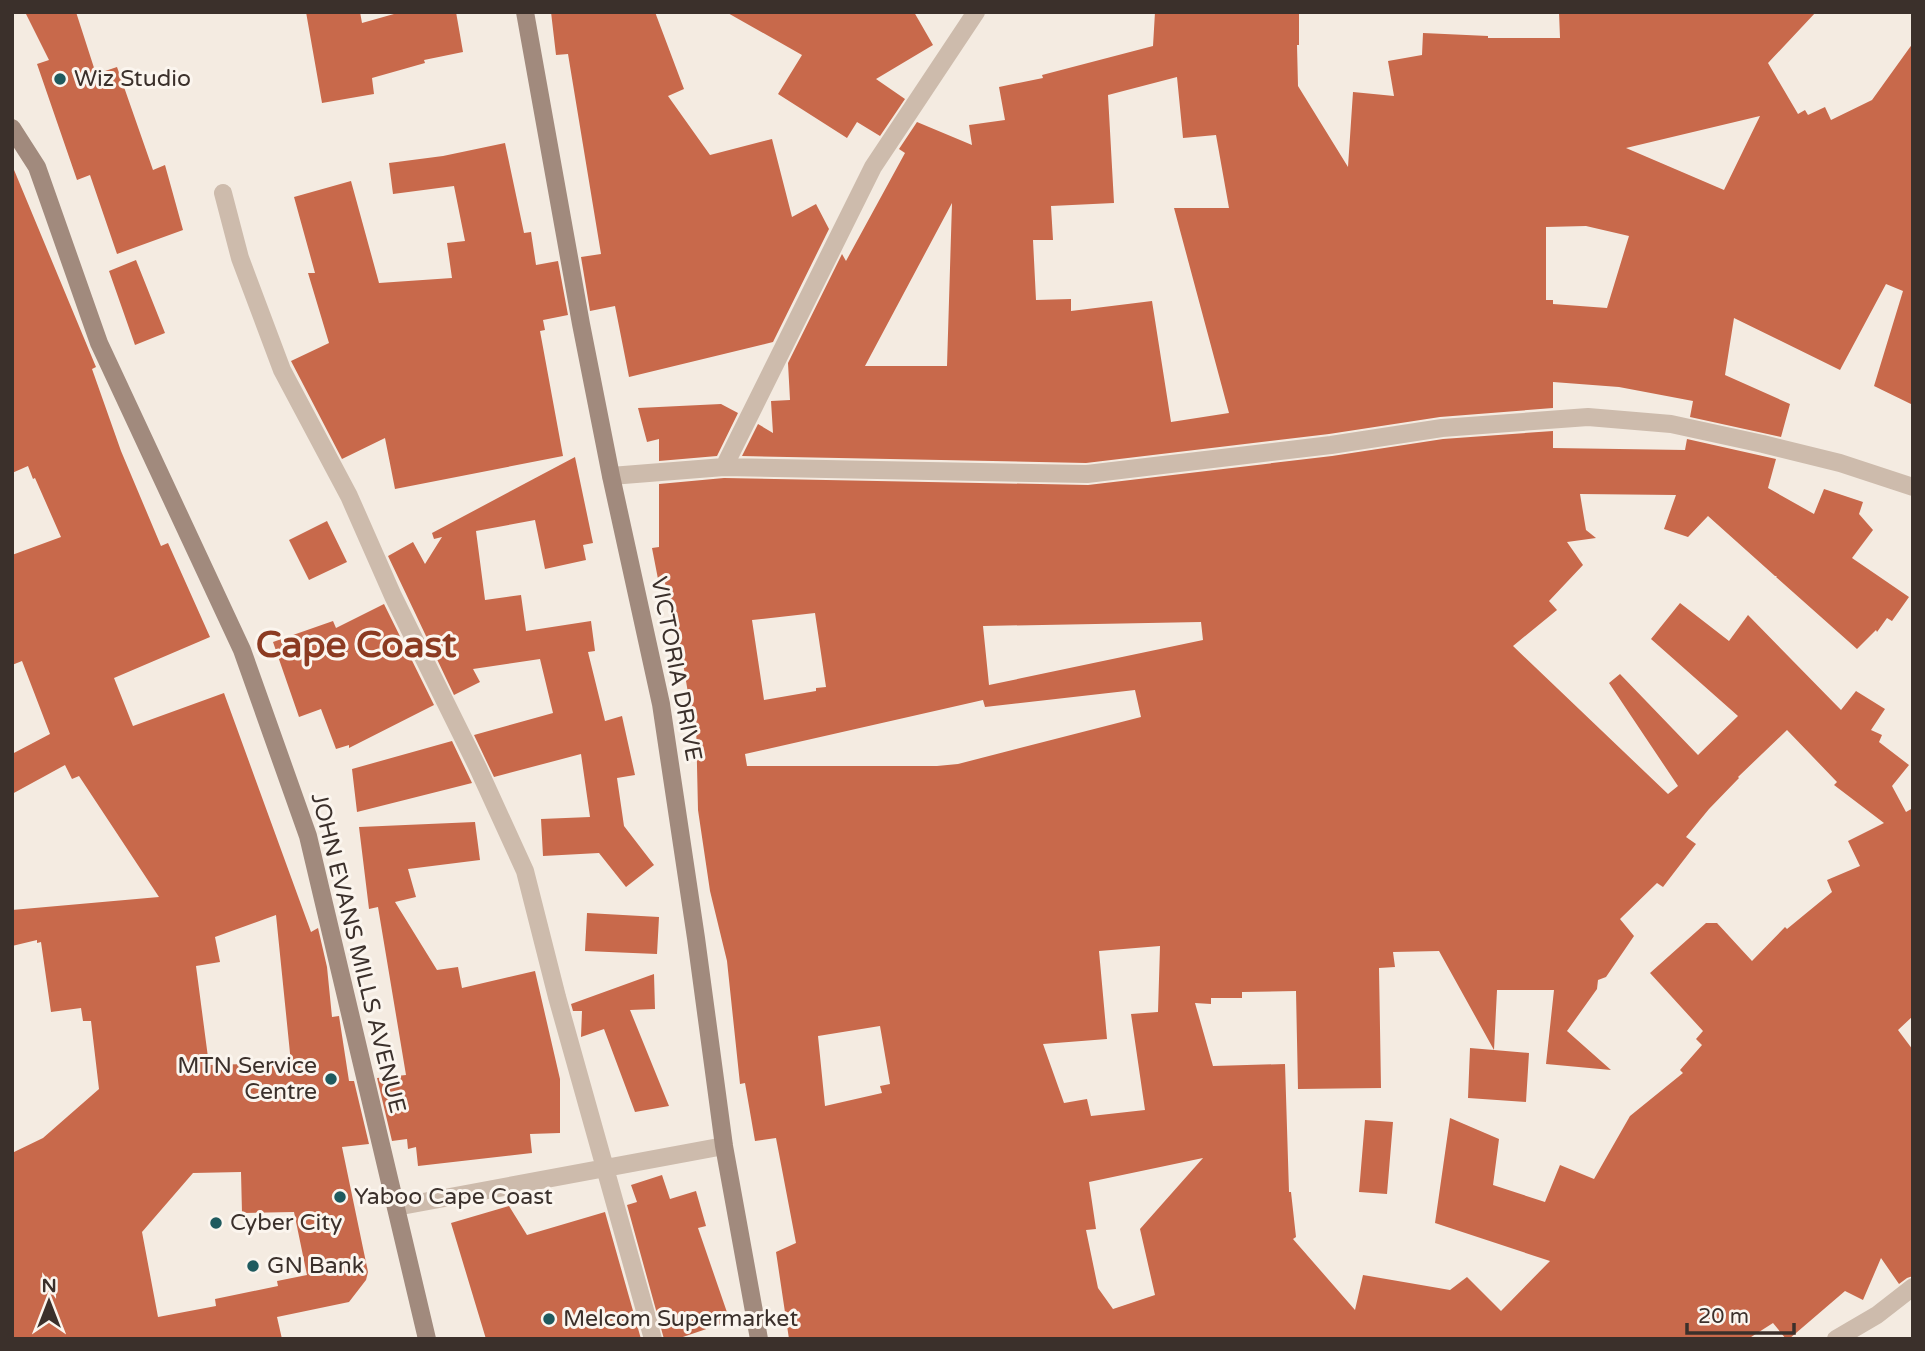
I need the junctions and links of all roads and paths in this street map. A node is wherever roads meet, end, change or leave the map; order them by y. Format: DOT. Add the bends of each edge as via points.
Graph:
graph roads {
  1 [pos="525,12"];
  2 [pos="976,12"];
  3 [pos="12,128"];
  4 [pos="223,193"];
  5 [pos="724,467"];
  6 [pos="611,476"];
  7 [pos="1913,487"];
  8 [pos="724,1146"];
  9 [pos="605,1169"];
  10 [pos="396,1207"];
  11 [pos="1913,1287"];
  12 [pos="427,1339"];
  13 [pos="653,1339"];
  14 [pos="759,1339"];
  15 [pos="1836,1339"];
  1 -- 6 [label="street, VICTORIA DRIVE"];
  2 -- 5 [label="street" via="873,167"];
  3 -- 10 [label="street, JOHN EVANS MILLS AVENUE" via="37,167 99,343 242,650 308,836"];
  4 -- 9 [label="street" via="240,258 282,370 349,496 525,871"];
  5 -- 6 [label="street"];
  5 -- 7 [label="street" via="1087,474 1442,428 1588,417 1685,427 1840,463"];
  6 -- 8 [label="street, VICTORIA DRIVE" via="661,704"];
  8 -- 9 [label="street"];
  8 -- 14 [label="street, VICTORIA DRIVE"];
  9 -- 10 [label="street"];
  9 -- 13 [label="street"];
  10 -- 12 [label="street, JOHN EVANS MILLS AVENUE"];
  11 -- 15 [label="street"];
}
